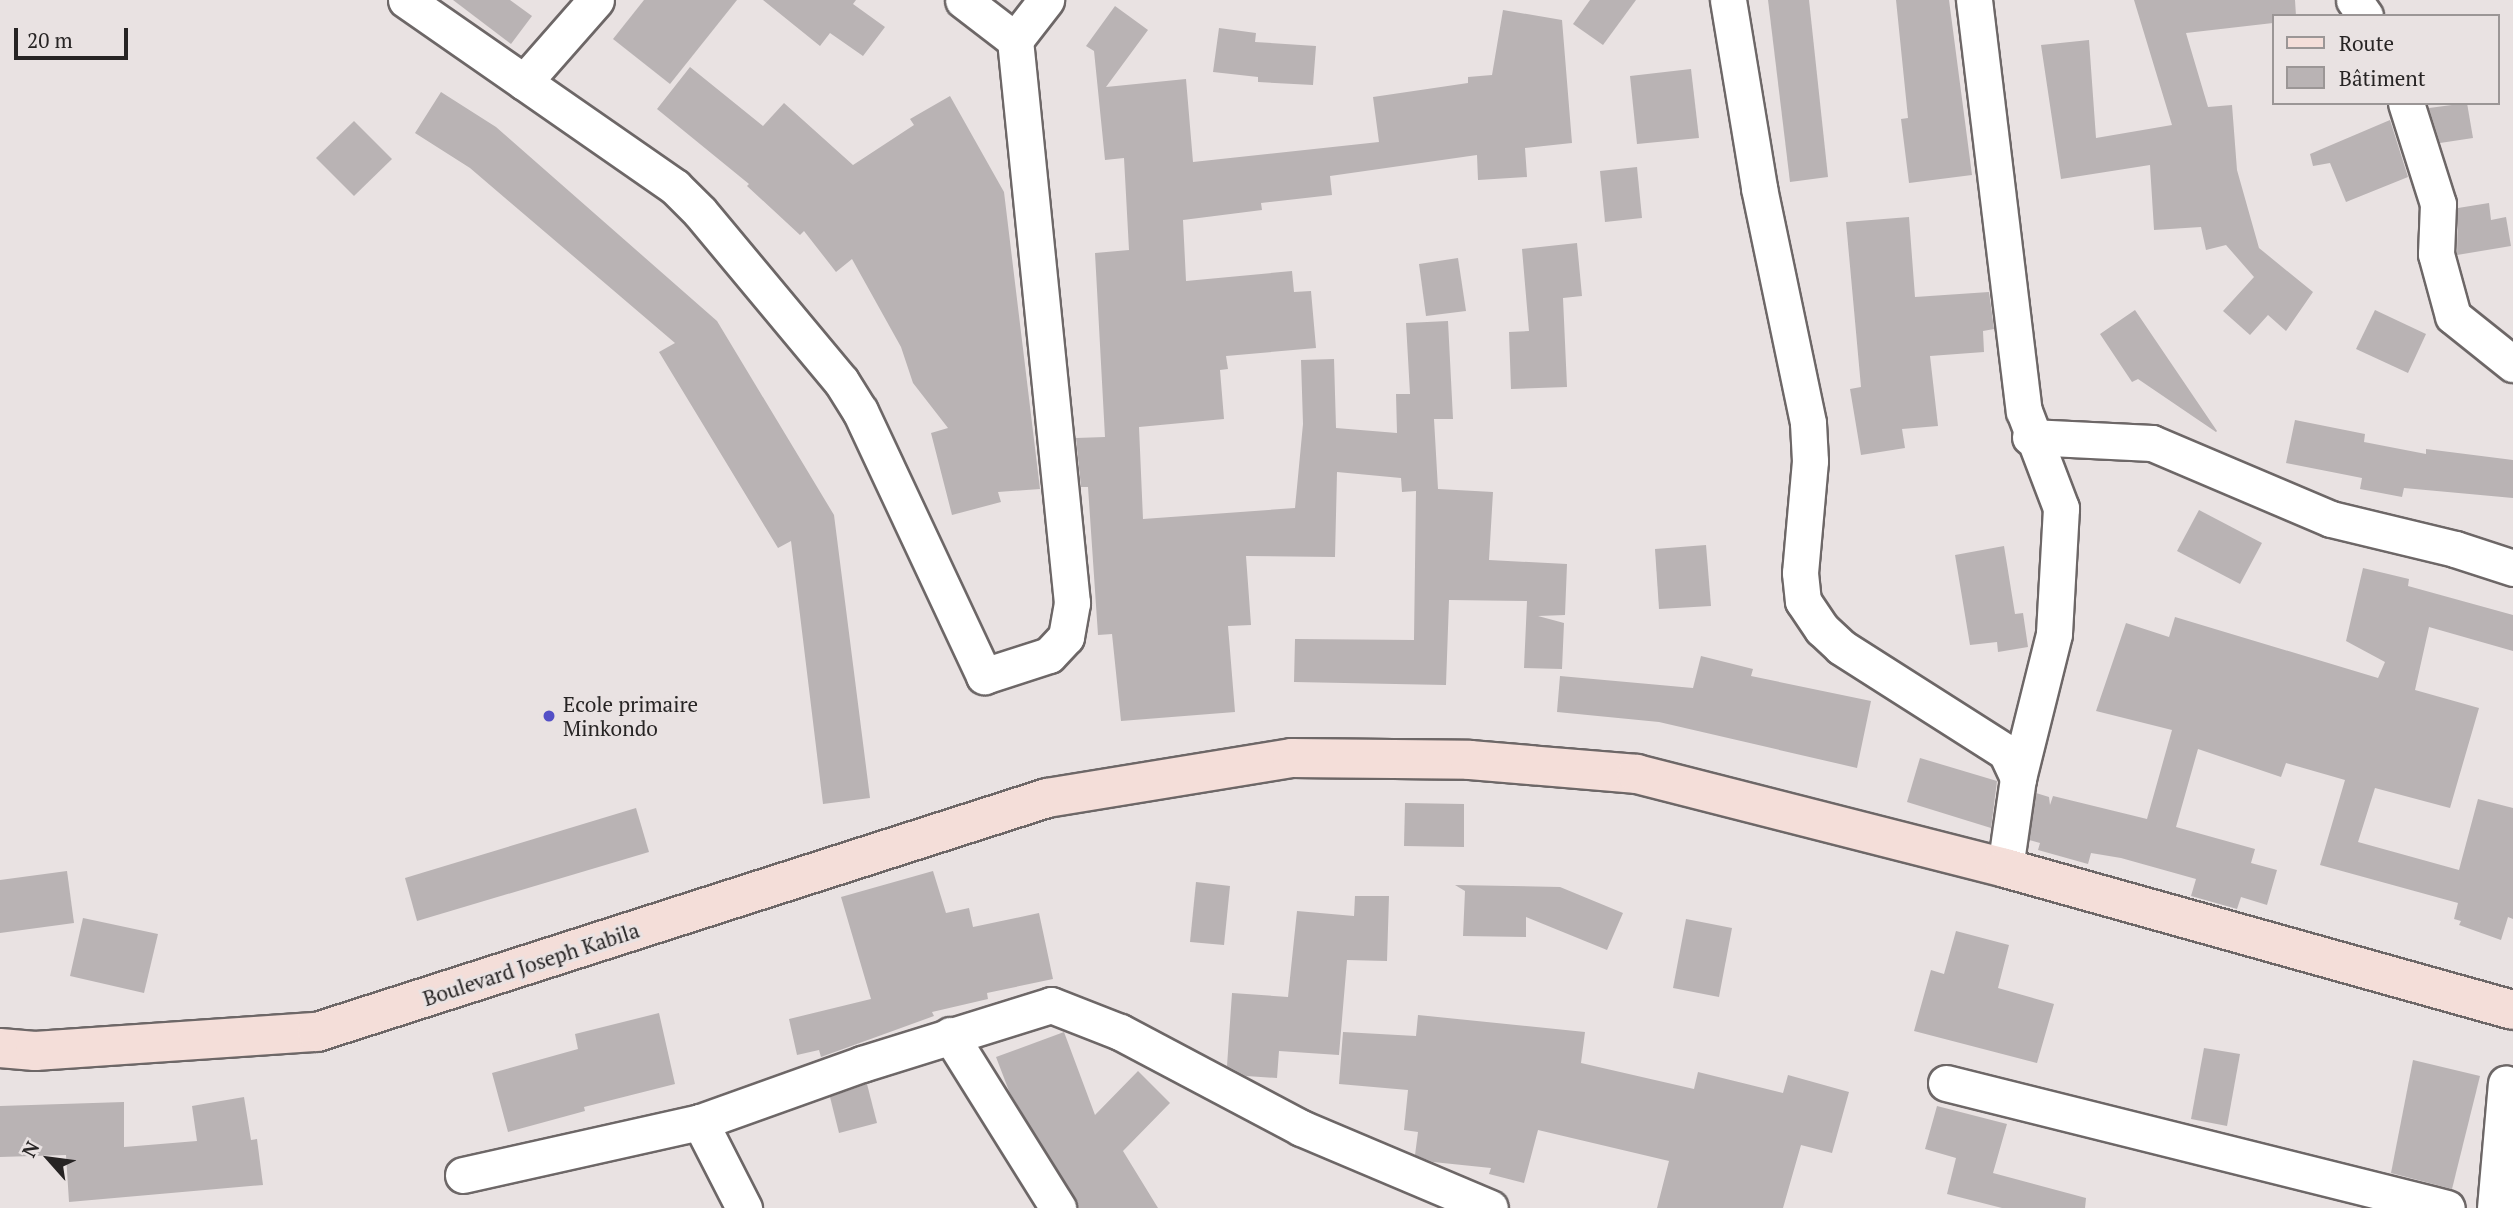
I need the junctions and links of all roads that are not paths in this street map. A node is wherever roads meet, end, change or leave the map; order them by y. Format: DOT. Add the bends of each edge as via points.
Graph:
graph roads {
  1 [pos="406,0"];
  2 [pos="596,0"];
  3 [pos="963,0"];
  4 [pos="1046,0"];
  5 [pos="1728,0"];
  6 [pos="1974,0"];
  7 [pos="1015,40"];
  8 [pos="524,82"];
  9 [pos="2407,105"];
  10 [pos="2513,363"];
  11 [pos="2030,436"];
  12 [pos="2513,568"];
  13 [pos="2018,778"];
  14 [pos="2005,867"];
  15 [pos="2513,1010"];
  16 [pos="950,1035"];
  17 [pos="0,1048"];
  18 [pos="1946,1083"];
  19 [pos="2506,1083"];
  20 [pos="700,1122"];
  21 [pos="463,1175"];
  22 [pos="744,1208"];
  23 [pos="1058,1208"];
  24 [pos="1490,1208"];
  25 [pos="2447,1208"];
  26 [pos="2495,1208"];
  1 -- 8 [label="street"];
  2 -- 8 [label="street"];
  3 -- 7 [label="street"];
  4 -- 7 [label="street"];
  5 -- 13 [label="street" via="1759,188 1808,423 1810,461 1800,573 1803,601 1841,647 2006,752"];
  6 -- 11 [label="street"];
  7 -- 8 [label="street" via="1072,603 1066,638 1049,655 984,676 860,411 841,381 675,187"];
  9 -- 10 [label="street" via="2438,204 2437,264 2453,316"];
  11 -- 12 [label="street" via="2152,443 2331,519"];
  11 -- 13 [label="street" via="2062,508 2054,634"];
  13 -- 14 [label="street"];
  14 -- 15 [label="main road, Boulevard Joseph Kabila"];
  14 -- 17 [label="main road, Boulevard Joseph Kabila" via="1637,774 1470,761 1292,758 1047,798 317,1032 35,1051"];
  16 -- 20 [label="street"];
  16 -- 23 [label="street"];
  16 -- 24 [label="street" via="1051,1005 1120,1032 1301,1128"];
  18 -- 25 [label="street"];
  19 -- 26 [label="street"];
  20 -- 21 [label="street"];
  20 -- 22 [label="street"];
}
